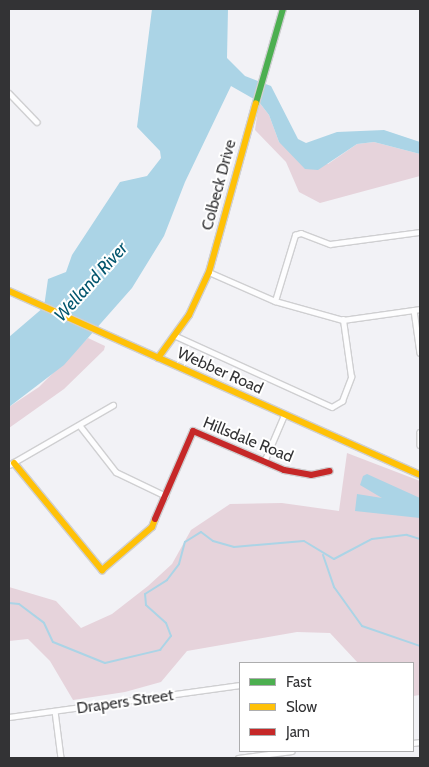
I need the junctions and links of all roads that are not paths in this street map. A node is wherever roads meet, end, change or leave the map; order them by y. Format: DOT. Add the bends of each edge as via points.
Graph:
graph roads {
  1 [pos="283,9"];
  2 [pos="9,93"];
  3 [pos="37,122"];
  4 [pos="420,232"];
  5 [pos="209,272"];
  6 [pos="9,291"];
  7 [pos="275,301"];
  8 [pos="420,309"];
  9 [pos="414,310"];
  10 [pos="342,320"];
  11 [pos="176,336"];
  12 [pos="420,353"];
  13 [pos="158,358"];
  14 [pos="113,405"];
  15 [pos="284,415"];
  16 [pos="81,427"];
  17 [pos="420,432"];
  18 [pos="420,445"];
  19 [pos="264,462"];
  20 [pos="11,464"];
  21 [pos="330,471"];
  22 [pos="420,475"];
  23 [pos="166,496"];
  24 [pos="239,685"];
  25 [pos="55,711"];
  26 [pos="9,717"];
  27 [pos="285,752"];
  28 [pos="61,758"];
  29 [pos="238,758"];
  30 [pos="286,758"];
  1 -- 5 [label="street, Colbeck Drive"];
  2 -- 3 [label="street"];
  4 -- 7 [label="street" via="330,244 298,234 290,242"];
  5 -- 7 [label="street"];
  5 -- 11 [label="street, Colbeck Drive"];
  6 -- 13 [label="street, Webber Road"];
  7 -- 10 [label="street"];
  8 -- 9 [label="street"];
  9 -- 10 [label="street"];
  9 -- 12 [label="street"];
  10 -- 11 [label="street" via="351,377 342,401 332,408"];
  11 -- 13 [label="street, Colbeck Drive"];
  13 -- 15 [label="street, Webber Road"];
  14 -- 16 [label="street"];
  15 -- 19 [label="street"];
  15 -- 22 [label="street, Webber Road"];
  16 -- 20 [label="street"];
  16 -- 23 [label="street" via="116,472"];
  17 -- 18 [label="street"];
  19 -- 21 [label="street, Hillsdale Road" via="303,475"];
  19 -- 23 [label="street, Hillsdale Road" via="193,430"];
  20 -- 23 [label="street, Hillsdale Road" via="102,570 152,527"];
  24 -- 25 [label="street, Drapers Street"];
  25 -- 26 [label="street, Drapers Street"];
  25 -- 28 [label="street"];
  27 -- 29 [label="street"];
  27 -- 30 [label="street"];
}
